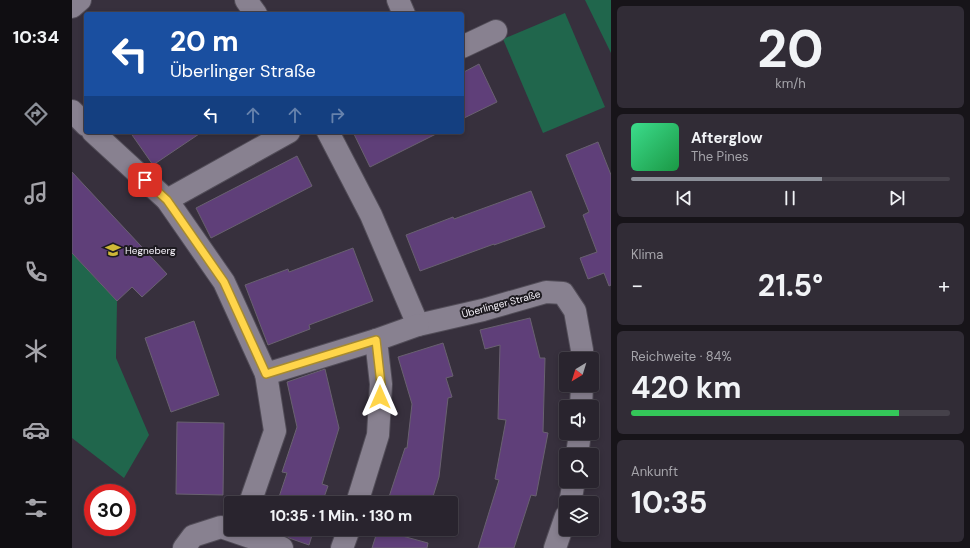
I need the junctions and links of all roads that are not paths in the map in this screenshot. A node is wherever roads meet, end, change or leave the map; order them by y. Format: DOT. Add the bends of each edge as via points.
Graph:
graph roads {
  1 [pos="80,0"];
  2 [pos="246,0"];
  3 [pos="398,0"];
  4 [pos="72,7"];
  5 [pos="255,12"];
  6 [pos="403,12"];
  7 [pos="496,31"];
  8 [pos="464,46"];
  9 [pos="72,111"];
  10 [pos="84,123"];
  11 [pos="95,134"];
  12 [pos="285,134"];
  13 [pos="329,134"];
  14 [pos="167,200"];
  15 [pos="418,325"];
  16 [pos="376,340"];
  17 [pos="582,352"];
  18 [pos="266,374"];
  19 [pos="252,496"];
  20 [pos="359,496"];
  21 [pos="224,528"];
  22 [pos="253,536"];
  23 [pos="346,536"];
  24 [pos="559,536"];
  25 [pos="184,548"];
  26 [pos="282,548"];
  27 [pos="342,548"];
  28 [pos="555,548"];
  1 -- 4 [label="street"];
  2 -- 5 [label="street"];
  3 -- 6 [label="street"];
  7 -- 8 [label="street"];
  9 -- 10 [label="street"];
  11 -- 14 [label="street"];
  12 -- 14 [label="street"];
  13 -- 15 [label="street" via="371,215"];
  14 -- 18 [label="street" via="224,282"];
  15 -- 16 [label="street, Überlinger Straße"];
  15 -- 17 [label="street, Überlinger Straße" via="546,292 563,293 575,311"];
  16 -- 18 [label="street, Überlinger Straße"];
  16 -- 20 [label="street" via="381,384 378,435"];
  18 -- 19 [label="street" via="275,431"];
  21 -- 25 [label="street" via="193,536"];
  22 -- 26 [label="street"];
  23 -- 27 [label="street"];
  24 -- 28 [label="street"];
}
